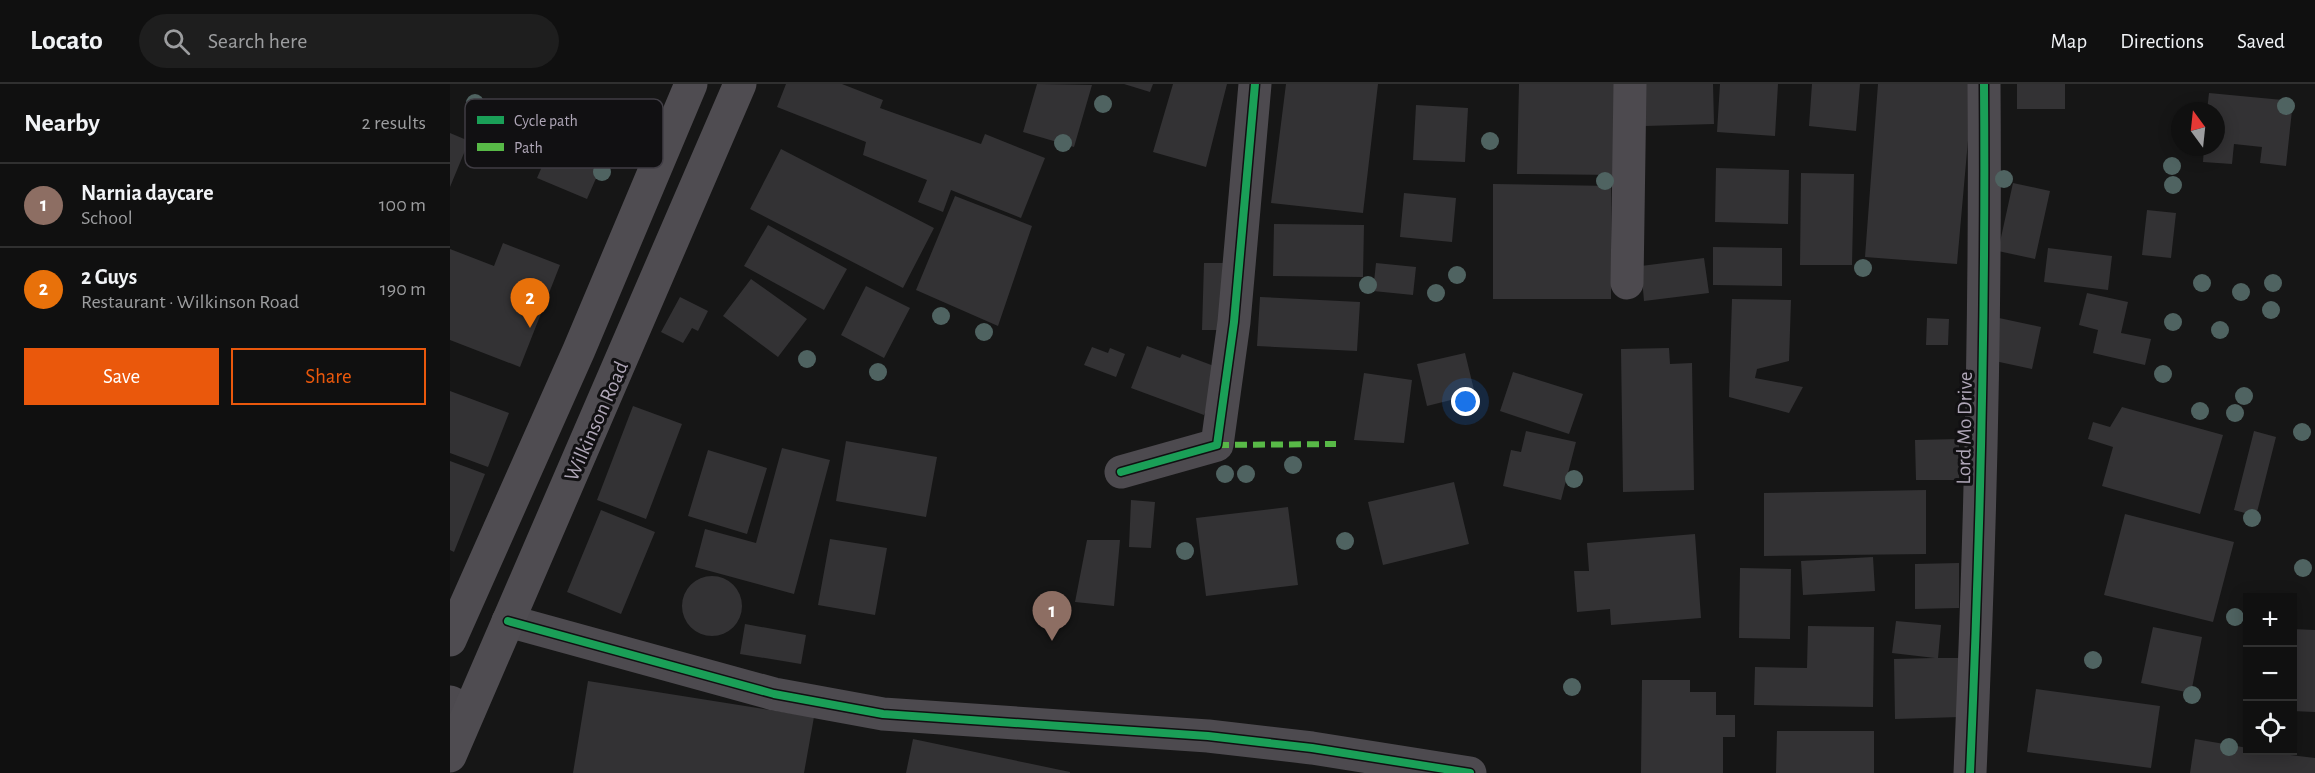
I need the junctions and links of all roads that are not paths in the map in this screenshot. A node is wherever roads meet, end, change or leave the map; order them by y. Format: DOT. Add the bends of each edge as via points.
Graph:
graph roads {
  1 [pos="691,84"];
  2 [pos="740,84"];
  3 [pos="1255,84"];
  4 [pos="1630,84"];
  5 [pos="1984,84"];
  6 [pos="663,150"];
  7 [pos="656,168"];
  8 [pos="1627,283"];
  9 [pos="1121,472"];
  10 [pos="508,621"];
  11 [pos="450,639"];
  12 [pos="460,706"];
  13 [pos="450,756"];
  14 [pos="1470,773"];
  15 [pos="1970,773"];
  1 -- 6 [label="main road"];
  2 -- 10 [label="main road, Wilkinson Road"];
  3 -- 9 [label="street" via="1234,322 1217,445"];
  4 -- 8 [label="street"];
  5 -- 15 [label="street, Lord Mo Drive" via="1984,347"];
  7 -- 11 [label="main road"];
  10 -- 12 [label="main road, Wilkinson Road"];
  10 -- 14 [label="street" via="774,694 883,714 1208,736"];
  12 -- 13 [label="main road, Wilkinson Road"];
}
